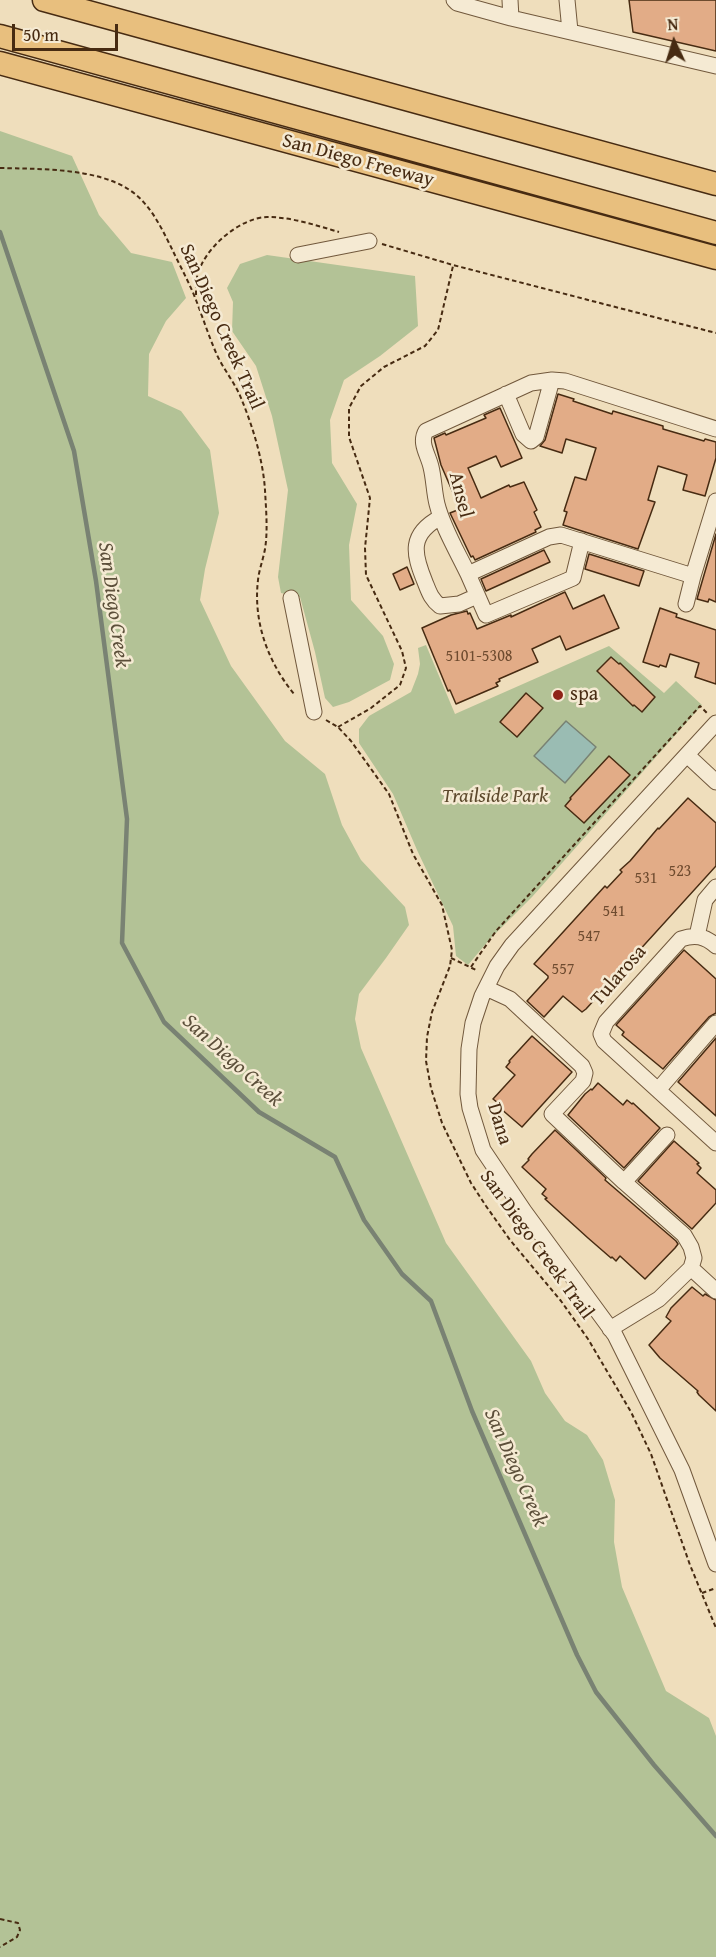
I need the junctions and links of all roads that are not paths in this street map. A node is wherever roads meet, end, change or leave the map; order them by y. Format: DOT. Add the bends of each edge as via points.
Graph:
graph roads {
  1 [pos="44,0"];
  2 [pos="454,0"];
  3 [pos="510,0"];
  4 [pos="567,0"];
  5 [pos="511,18"];
  6 [pos="570,31"];
  7 [pos="0,36"];
  8 [pos="2,64"];
  9 [pos="716,66"];
  10 [pos="716,184"];
  11 [pos="716,233"];
  12 [pos="369,241"];
  13 [pos="298,255"];
  14 [pos="716,258"];
  15 [pos="552,380"];
  16 [pos="506,394"];
  17 [pos="716,429"];
  18 [pos="716,501"];
  19 [pos="441,517"];
  20 [pos="714,518"];
  21 [pos="582,541"];
  22 [pos="468,574"];
  23 [pos="693,576"];
  24 [pos="477,596"];
  25 [pos="291,598"];
  26 [pos="686,604"];
  27 [pos="314,712"];
  28 [pos="711,718"];
  29 [pos="710,740"];
  30 [pos="687,754"];
  31 [pos="716,782"];
  32 [pos="716,887"];
  33 [pos="697,936"];
  34 [pos="716,946"];
  35 [pos="488,982"];
  36 [pos="716,1023"];
  37 [pos="658,1090"];
  38 [pos="667,1135"];
  39 [pos="716,1142"];
  40 [pos="624,1182"];
  41 [pos="691,1268"];
  42 [pos="716,1291"];
  43 [pos="610,1329"];
  44 [pos="716,1563"];
  1 -- 10 [label="highway"];
  2 -- 5 [label="street"];
  3 -- 5 [label="street"];
  4 -- 6 [label="street"];
  5 -- 6 [label="street"];
  6 -- 9 [label="street"];
  7 -- 11 [label="highway"];
  8 -- 14 [label="highway, San Diego Freeway"];
  12 -- 13 [label="street"];
  15 -- 16 [label="street, Ansel" via="531,383"];
  15 -- 16 [label="street" via="536,437 531,441 523,434"];
  15 -- 17 [label="street, Ansel"];
  16 -- 19 [label="street, Ansel" via="426,431 423,442"];
  18 -- 20 [label="street"];
  19 -- 22 [label="street, Ansel"];
  19 -- 24 [label="street" via="428,524 416,550 417,563 432,600 448,606"];
  20 -- 23 [label="street"];
  21 -- 22 [label="street" via="561,535 549,537"];
  21 -- 23 [label="street"];
  21 -- 24 [label="street" via="573,578 486,615"];
  22 -- 24 [label="street, Ansel"];
  23 -- 26 [label="street"];
  25 -- 27 [label="street"];
  28 -- 29 [label="street, Dana"];
  29 -- 30 [label="street, Dana"];
  30 -- 31 [label="street"];
  30 -- 35 [label="street, Dana" via="512,945"];
  32 -- 33 [label="street" via="705,900"];
  33 -- 34 [label="street"];
  33 -- 37 [label="street, Tularosa" via="681,939 606,1022 601,1034"];
  35 -- 40 [label="street" via="582,1066 583,1081 552,1114"];
  35 -- 43 [label="street, Dana" via="473,1023 468,1064 470,1108 483,1150"];
  36 -- 37 [label="street"];
  37 -- 39 [label="street, Tularosa"];
  38 -- 40 [label="street"];
  40 -- 41 [label="street" via="684,1235 694,1258"];
  41 -- 42 [label="street"];
  41 -- 43 [label="street" via="659,1299"];
  43 -- 44 [label="street, Dana" via="682,1470"];
}
